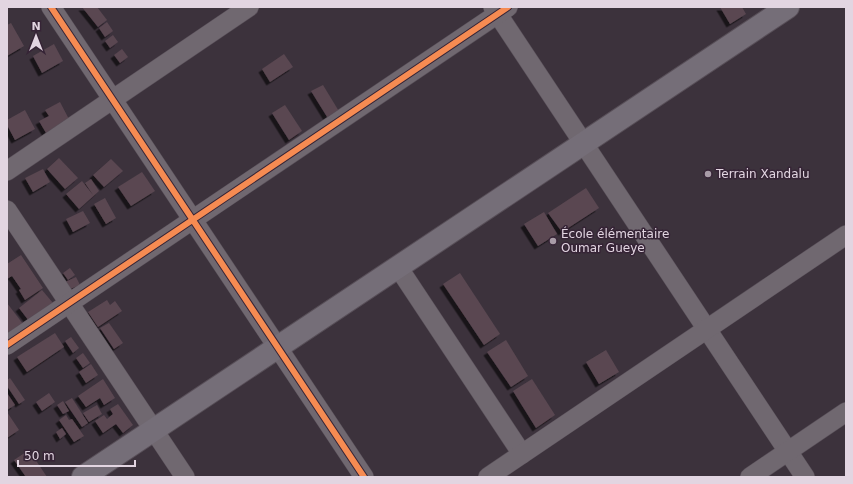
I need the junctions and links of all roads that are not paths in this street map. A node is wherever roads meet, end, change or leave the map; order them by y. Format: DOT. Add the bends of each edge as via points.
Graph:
graph roads {
  1 [pos="51,7"];
  2 [pos="249,7"];
  3 [pos="788,7"];
  4 [pos="499,9"];
  5 [pos="112,100"];
  6 [pos="583,144"];
  7 [pos="7,171"];
  8 [pos="7,210"];
  9 [pos="192,220"];
  10 [pos="846,235"];
  11 [pos="398,267"];
  12 [pos="69,303"];
  13 [pos="707,329"];
  14 [pos="7,345"];
  15 [pos="278,347"];
  16 [pos="846,412"];
  17 [pos="154,430"];
  18 [pos="788,452"];
  19 [pos="522,454"];
  20 [pos="83,477"];
  21 [pos="185,477"];
  22 [pos="364,477"];
  23 [pos="488,477"];
  24 [pos="750,477"];
  25 [pos="805,477"];
  1 -- 5 [label="street"];
  2 -- 5 [label="street"];
  3 -- 6 [label="main road"];
  4 -- 6 [label="street"];
  4 -- 9 [label="street"];
  5 -- 7 [label="street"];
  5 -- 9 [label="street"];
  6 -- 11 [label="main road"];
  6 -- 13 [label="street"];
  8 -- 12 [label="street"];
  9 -- 12 [label="street"];
  9 -- 15 [label="street"];
  10 -- 13 [label="street"];
  11 -- 15 [label="main road"];
  11 -- 19 [label="street"];
  12 -- 14 [label="street"];
  12 -- 17 [label="street"];
  13 -- 18 [label="street"];
  13 -- 19 [label="street"];
  15 -- 17 [label="main road"];
  15 -- 22 [label="street"];
  16 -- 18 [label="street"];
  17 -- 20 [label="main road"];
  17 -- 21 [label="street"];
  18 -- 24 [label="street"];
  18 -- 25 [label="street"];
  19 -- 23 [label="street"];
}
